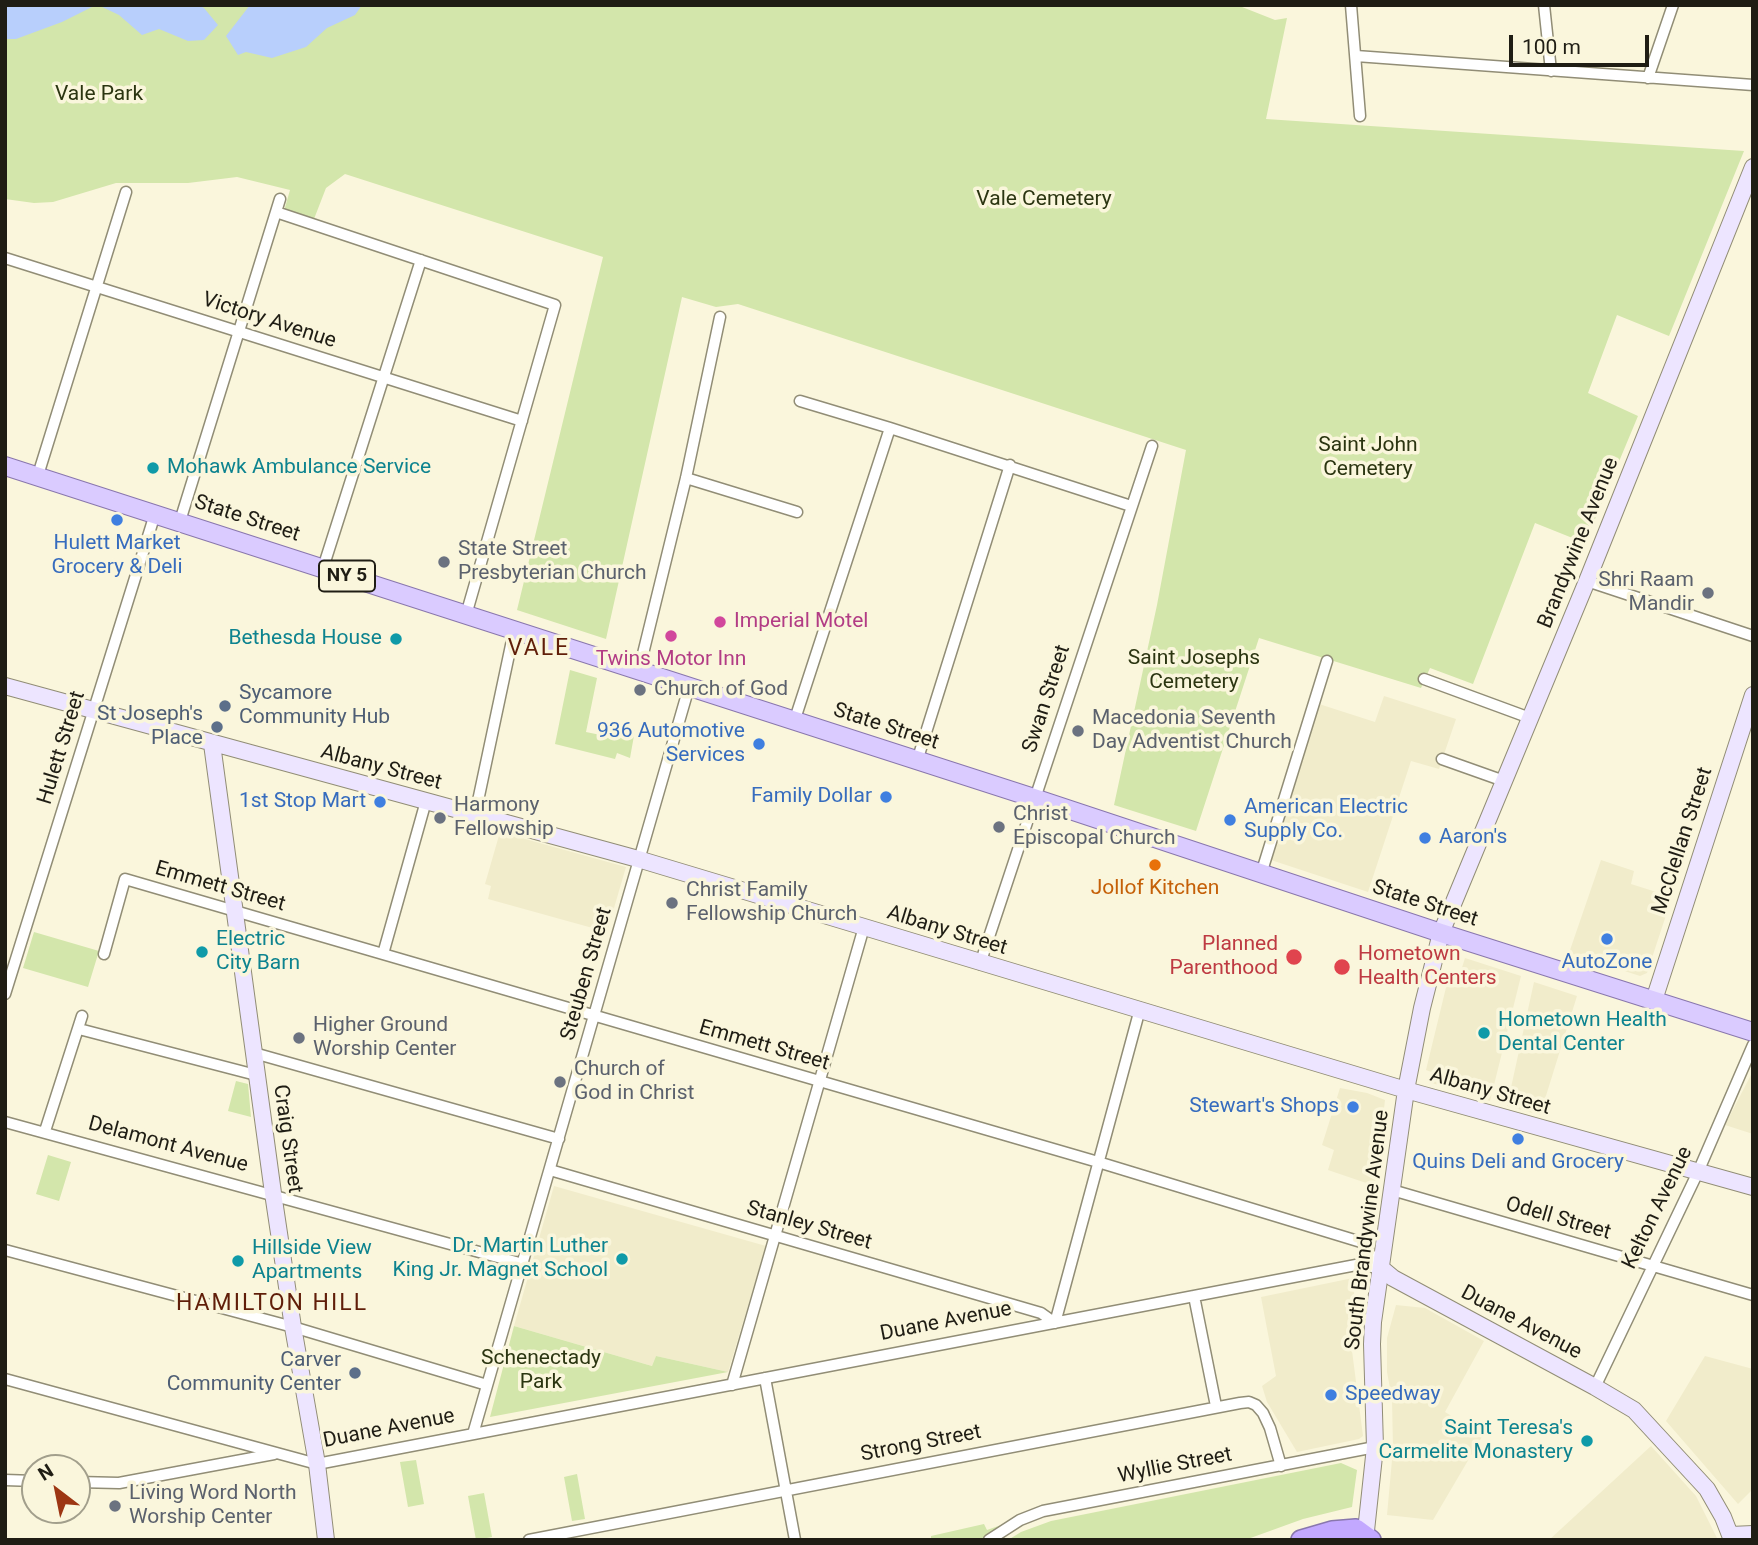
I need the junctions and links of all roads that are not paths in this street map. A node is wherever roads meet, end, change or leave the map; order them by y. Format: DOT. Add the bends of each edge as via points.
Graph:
graph roads {
  1 [pos="1351,5"];
  2 [pos="1545,5"];
  3 [pos="1673,5"];
  4 [pos="1356,56"];
  5 [pos="1551,71"];
  6 [pos="1648,78"];
  7 [pos="1753,85"];
  8 [pos="1360,116"];
  9 [pos="1753,167"];
  10 [pos="126,192"];
  11 [pos="280,199"];
  12 [pos="276,212"];
  13 [pos="5,258"];
  14 [pos="421,260"];
  15 [pos="96,287"];
  16 [pos="720,317"];
  17 [pos="238,331"];
  18 [pos="383,377"];
  19 [pos="800,401"];
  20 [pos="522,421"];
  21 [pos="890,428"];
  22 [pos="1152,446"];
  23 [pos="1010,465"];
  24 [pos="5,466"];
  25 [pos="38,475"];
  26 [pos="686,478"];
  27 [pos="1131,506"];
  28 [pos="797,512"];
  29 [pos="155,513"];
  30 [pos="180,521"];
  31 [pos="323,568"];
  32 [pos="1587,581"];
  33 [pos="466,615"];
  34 [pos="514,631"];
  35 [pos="1753,636"];
  36 [pos="1327,661"];
  37 [pos="639,670"];
  38 [pos="1423,679"];
  39 [pos="5,686"];
  40 [pos="690,687"];
  41 [pos="1753,695"];
  42 [pos="94,711"];
  43 [pos="1530,718"];
  44 [pos="794,722"];
  45 [pos="212,744"];
  46 [pos="1441,759"];
  47 [pos="917,761"];
  48 [pos="1504,781"];
  49 [pos="1034,798"];
  50 [pos="426,801"];
  51 [pos="475,815"];
  52 [pos="638,859"];
  53 [pos="1261,874"];
  54 [pos="235,911"];
  55 [pos="864,927"];
  56 [pos="1441,933"];
  57 [pos="104,954"];
  58 [pos="383,954"];
  59 [pos="980,964"];
  60 [pos="5,993"];
  61 [pos="1654,1000"];
  62 [pos="1140,1009"];
  63 [pos="82,1016"];
  64 [pos="595,1017"];
  65 [pos="79,1029"];
  66 [pos="1753,1032"];
  67 [pos="1753,1045"];
  68 [pos="254,1054"];
  69 [pos="256,1075"];
  70 [pos="821,1082"];
  71 [pos="1406,1090"];
  72 [pos="5,1122"];
  73 [pos="46,1131"];
  74 [pos="559,1139"];
  75 [pos="1098,1162"];
  76 [pos="550,1170"];
  77 [pos="1698,1172"];
  78 [pos="1753,1187"];
  79 [pos="1392,1190"];
  80 [pos="273,1194"];
  81 [pos="776,1237"];
  82 [pos="5,1251"];
  83 [pos="523,1264"];
  84 [pos="1651,1266"];
  85 [pos="1381,1268"];
  86 [pos="1753,1295"];
  87 [pos="1194,1296"];
  88 [pos="1055,1323"];
  89 [pos="293,1327"];
  90 [pos="765,1378"];
  91 [pos="5,1379"];
  92 [pos="487,1385"];
  93 [pos="732,1385"];
  94 [pos="1595,1387"];
  95 [pos="1216,1406"];
  96 [pos="473,1434"];
  97 [pos="1376,1447"];
  98 [pos="279,1453"];
  99 [pos="317,1464"];
  100 [pos="1281,1466"];
  101 [pos="91,1482"];
  102 [pos="786,1491"];
  103 [pos="1753,1534"];
  104 [pos="1732,1537"];
  105 [pos="1368,1538"];
  106 [pos="326,1540"];
  107 [pos="528,1540"];
  108 [pos="795,1540"];
  109 [pos="989,1540"];
  110 [pos="1301,1540"];
  1 -- 4 [label="street"];
  2 -- 5 [label="street"];
  3 -- 6 [label="street"];
  4 -- 5 [label="street"];
  4 -- 8 [label="street"];
  5 -- 6 [label="street"];
  6 -- 7 [label="street"];
  9 -- 32 [label="street, Brandywine Avenue"];
  10 -- 15 [label="street"];
  11 -- 12 [label="street"];
  12 -- 14 [label="street"];
  12 -- 17 [label="street"];
  13 -- 15 [label="street, Victory Avenue"];
  14 -- 18 [label="street"];
  14 -- 20 [label="street" via="555,305"];
  15 -- 17 [label="street, Victory Avenue"];
  15 -- 25 [label="street"];
  16 -- 26 [label="street"];
  17 -- 18 [label="street, Victory Avenue"];
  17 -- 30 [label="street"];
  18 -- 20 [label="street, Victory Avenue"];
  18 -- 31 [label="street"];
  19 -- 21 [label="street"];
  20 -- 33 [label="street"];
  21 -- 23 [label="street"];
  21 -- 44 [label="street"];
  22 -- 27 [label="street, Swan Street"];
  23 -- 27 [label="street"];
  23 -- 47 [label="street"];
  24 -- 25 [label="main road, State Street / NY 5"];
  25 -- 29 [label="main road, State Street / NY 5"];
  26 -- 28 [label="street"];
  26 -- 37 [label="street"];
  27 -- 49 [label="street, Swan Street"];
  29 -- 30 [label="main road, State Street / NY 5"];
  29 -- 42 [label="street, Hulett Street"];
  30 -- 31 [label="main road, State Street / NY 5"];
  31 -- 33 [label="main road, State Street / NY 5"];
  32 -- 35 [label="street"];
  32 -- 43 [label="street, Brandywine Avenue"];
  33 -- 34 [label="main road, State Street / NY 5"];
  34 -- 37 [label="main road, State Street / NY 5"];
  34 -- 51 [label="street"];
  36 -- 53 [label="street"];
  37 -- 40 [label="main road, State Street / NY 5"];
  38 -- 43 [label="street"];
  39 -- 42 [label="street, Albany Street"];
  40 -- 44 [label="main road, State Street / NY 5"];
  40 -- 52 [label="street, Steuben Street"];
  41 -- 61 [label="street, McClellan Street"];
  42 -- 45 [label="street, Albany Street"];
  42 -- 60 [label="street, Hulett Street"];
  43 -- 48 [label="street, Brandywine Avenue"];
  44 -- 47 [label="main road, State Street / NY 5"];
  45 -- 50 [label="street, Albany Street"];
  45 -- 54 [label="street, Craig Street"];
  46 -- 48 [label="street"];
  47 -- 49 [label="main road, State Street / NY 5"];
  48 -- 56 [label="street, Brandywine Avenue"];
  49 -- 53 [label="main road, State Street / NY 5"];
  49 -- 59 [label="street, Swan Street"];
  50 -- 51 [label="street, Albany Street"];
  50 -- 58 [label="street"];
  51 -- 52 [label="street, Albany Street"];
  52 -- 55 [label="street, Albany Street"];
  52 -- 64 [label="street, Steuben Street"];
  53 -- 56 [label="main road, State Street / NY 5"];
  54 -- 57 [label="street, Emmett Street" via="125,879"];
  54 -- 58 [label="street, Emmett Street"];
  54 -- 68 [label="street, Craig Street"];
  55 -- 59 [label="street, Albany Street"];
  55 -- 70 [label="street"];
  56 -- 61 [label="main road, State Street / NY 5"];
  56 -- 71 [label="street, South Brandywine Avenue"];
  58 -- 64 [label="street, Emmett Street"];
  59 -- 62 [label="street, Albany Street"];
  61 -- 66 [label="main road, State Street / NY 5"];
  62 -- 71 [label="street, Albany Street"];
  62 -- 75 [label="street"];
  63 -- 65 [label="street"];
  64 -- 70 [label="street, Emmett Street"];
  64 -- 74 [label="street, Steuben Street"];
  65 -- 69 [label="street"];
  65 -- 73 [label="street"];
  67 -- 77 [label="street, Kelton Avenue"];
  68 -- 69 [label="street, Craig Street"];
  68 -- 74 [label="street"];
  69 -- 80 [label="street, Craig Street"];
  70 -- 75 [label="street, Emmett Street"];
  70 -- 81 [label="street"];
  71 -- 77 [label="street, Albany Street"];
  71 -- 79 [label="street, South Brandywine Avenue"];
  72 -- 73 [label="street, Delamont Avenue"];
  73 -- 80 [label="street, Delamont Avenue"];
  74 -- 76 [label="street, Steuben Street"];
  75 -- 85 [label="street, Emmett Street" via="1361,1241"];
  75 -- 88 [label="street"];
  76 -- 81 [label="street, Stanley Street"];
  76 -- 83 [label="street, Steuben Street"];
  77 -- 78 [label="street, Albany Street"];
  77 -- 84 [label="street, Kelton Avenue"];
  79 -- 84 [label="street, Odell Street"];
  79 -- 85 [label="street, South Brandywine Avenue"];
  80 -- 83 [label="street, Delamont Avenue"];
  80 -- 89 [label="street, Craig Street"];
  81 -- 88 [label="street, Stanley Street" via="1041,1313"];
  81 -- 93 [label="street"];
  82 -- 89 [label="street"];
  83 -- 92 [label="street, Steuben Street"];
  84 -- 86 [label="street, Odell Street"];
  84 -- 94 [label="street, Kelton Avenue"];
  85 -- 87 [label="street, Duane Avenue" via="1356,1265"];
  85 -- 94 [label="street, Duane Avenue"];
  85 -- 97 [label="street, South Brandywine Avenue" via="1372,1344"];
  87 -- 88 [label="street, Duane Avenue"];
  87 -- 95 [label="street"];
  88 -- 90 [label="street, Duane Avenue"];
  89 -- 92 [label="street"];
  89 -- 99 [label="street, Craig Street"];
  90 -- 93 [label="street, Duane Avenue"];
  90 -- 102 [label="street"];
  91 -- 98 [label="street"];
  92 -- 96 [label="street, Steuben Street"];
  93 -- 96 [label="street, Duane Avenue"];
  94 -- 104 [label="street, Duane Avenue" via="1634,1410 1690,1470 1718,1507"];
  95 -- 100 [label="street, Strong Street" via="1256,1405 1270,1428"];
  95 -- 102 [label="street, Strong Street"];
  96 -- 99 [label="street, Duane Avenue"];
  97 -- 100 [label="street, Wyllie Street"];
  97 -- 105 [label="street, South Brandywine Avenue"];
  98 -- 99 [label="street, Duane Avenue"];
  98 -- 101 [label="street, Duane Avenue" via="119,1483"];
  99 -- 106 [label="street, Craig Street"];
  100 -- 109 [label="street, Wyllie Street" via="1043,1511"];
  102 -- 107 [label="street, Strong Street"];
  102 -- 108 [label="street"];
  103 -- 104 [label="street"];
  105 -- 110 [label="highway" via="1356,1529 1344,1529"];
}
